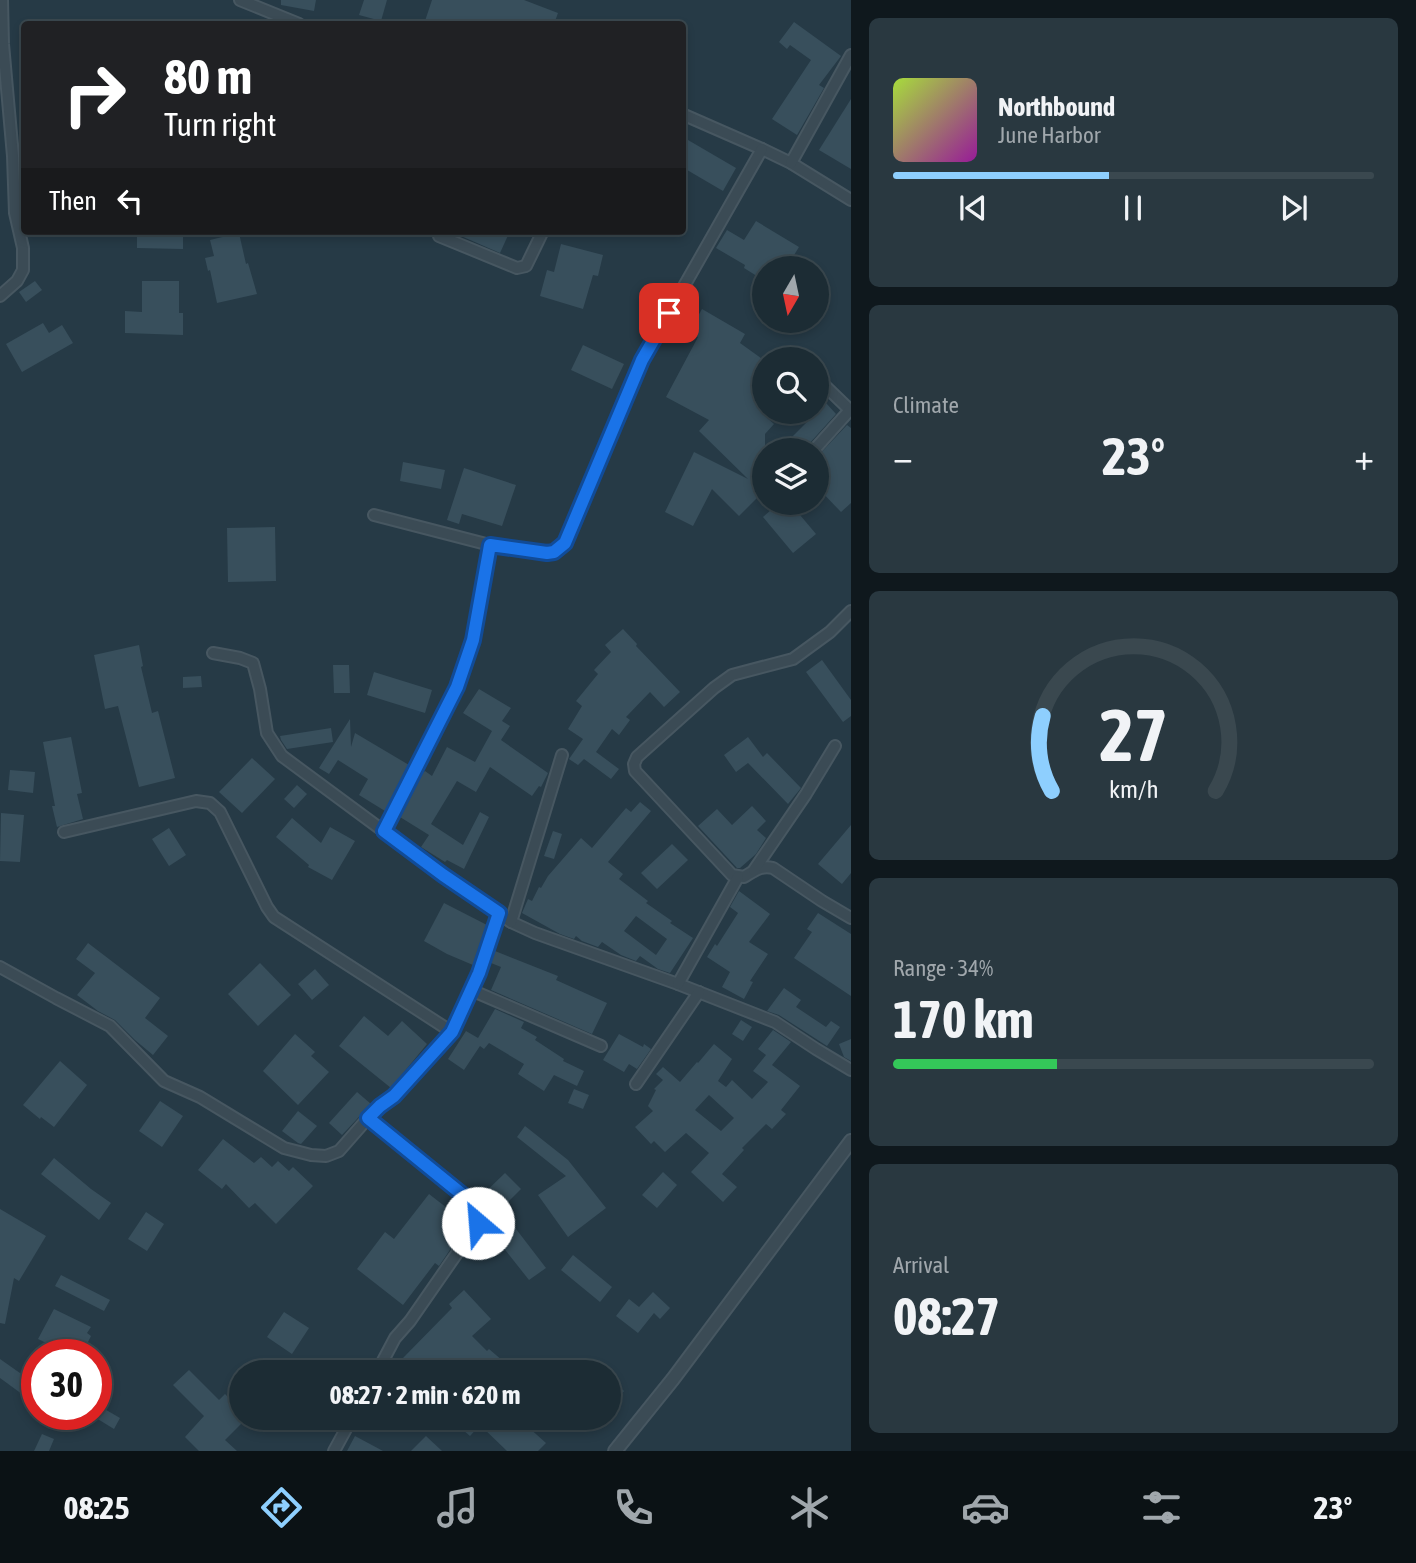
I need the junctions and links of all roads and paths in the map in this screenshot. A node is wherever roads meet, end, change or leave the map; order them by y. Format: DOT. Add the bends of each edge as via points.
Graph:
graph roads {
  1 [pos="2,0"];
  2 [pos="240,0"];
  3 [pos="292,21"];
  4 [pos="851,55"];
  5 [pos="686,116"];
  6 [pos="762,149"];
  7 [pos="791,163"];
  8 [pos="851,200"];
  9 [pos="541,235"];
  10 [pos="439,236"];
  11 [pos="0,296"];
  12 [pos="829,390"];
  13 [pos="850,411"];
  14 [pos="825,438"];
  15 [pos="374,515"];
  16 [pos="490,545"];
  17 [pos="851,611"];
  18 [pos="213,653"];
  19 [pos="835,746"];
  20 [pos="562,755"];
  21 [pos="384,831"];
  22 [pos="64,832"];
  23 [pos="752,872"];
  24 [pos="738,877"];
  25 [pos="499,913"];
  26 [pos="851,918"];
  27 [pos="511,922"];
  28 [pos="0,967"];
  29 [pos="678,984"];
  30 [pos="471,989"];
  31 [pos="699,992"];
  32 [pos="452,1032"];
  33 [pos="601,1046"];
  34 [pos="851,1070"];
  35 [pos="636,1084"];
  36 [pos="368,1118"];
  37 [pos="851,1141"];
  38 [pos="383,1360"];
  39 [pos="345,1430"];
  40 [pos="334,1451"];
  41 [pos="615,1451"];
  1 -- 11 [label="street" via="15,213 23,270"];
  2 -- 3 [label="street"];
  4 -- 7 [label="street"];
  5 -- 6 [label="street"];
  6 -- 7 [label="street"];
  6 -- 16 [label="street" via="642,360 565,543 547,553"];
  7 -- 8 [label="street"];
  9 -- 10 [label="street" via="526,266 517,268"];
  12 -- 13 [label="street"];
  13 -- 14 [label="street"];
  15 -- 16 [label="street"];
  16 -- 21 [label="street" via="473,640 457,687"];
  17 -- 24 [label="street" via="793,659 732,674 634,764 635,771 725,869"];
  18 -- 21 [label="street" via="253,663 267,733 282,756"];
  19 -- 23 [label="street"];
  20 -- 27 [label="street"];
  21 -- 25 [label="street"];
  22 -- 32 [label="street" via="196,801 210,803 220,812 274,917"];
  23 -- 24 [label="street"];
  23 -- 26 [label="street" via="759,867 773,868"];
  24 -- 29 [label="street"];
  25 -- 27 [label="street"];
  25 -- 30 [label="street"];
  27 -- 29 [label="street"];
  28 -- 36 [label="street" via="110,1026 164,1081 200,1097 284,1148 326,1156 339,1151"];
  29 -- 31 [label="street"];
  30 -- 32 [label="street"];
  30 -- 33 [label="street"];
  31 -- 34 [label="street" via="775,1022"];
  31 -- 35 [label="street"];
  32 -- 36 [label="street"];
  36 -- 38 [label="street" via="479,1213 478,1223"];
  37 -- 41 [label="street"];
  39 -- 40 [label="street"];
}
